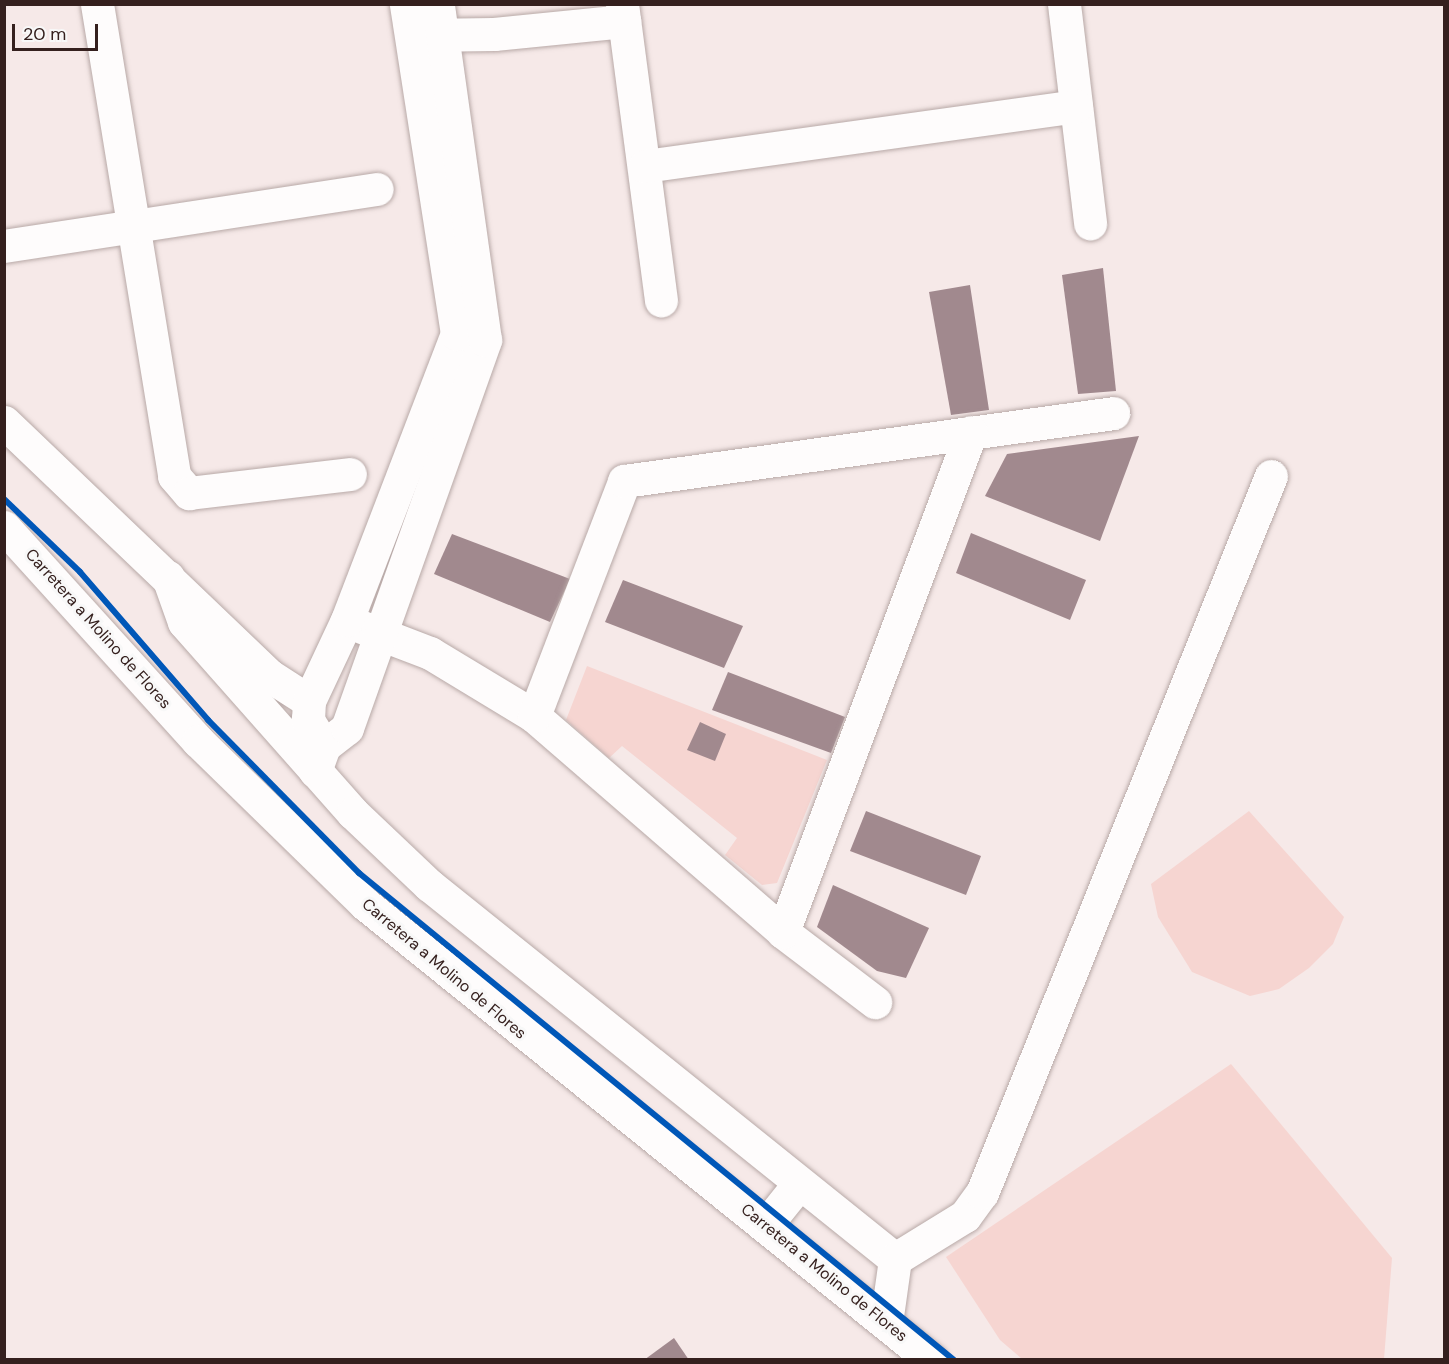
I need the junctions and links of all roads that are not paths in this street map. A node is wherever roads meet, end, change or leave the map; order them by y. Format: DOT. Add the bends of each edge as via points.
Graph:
graph roads {
  1 [pos="98,4"];
  2 [pos="1064,4"];
  3 [pos="623,13"];
  4 [pos="424,20"];
  5 [pos="1076,106"];
  6 [pos="645,166"];
  7 [pos="377,189"];
  8 [pos="1090,223"];
  9 [pos="131,228"];
  10 [pos="4,246"];
  11 [pos="661,300"];
  12 [pos="1113,414"];
  13 [pos="4,422"];
  14 [pos="971,432"];
  15 [pos="350,474"];
  16 [pos="1271,476"];
  17 [pos="4,527"];
  18 [pos="168,577"];
  19 [pos="347,620"];
  20 [pos="381,634"];
  21 [pos="309,701"];
  22 [pos="534,716"];
  23 [pos="319,758"];
  24 [pos="783,932"];
  25 [pos="875,1002"];
  26 [pos="798,1185"];
  27 [pos="765,1226"];
  28 [pos="895,1259"];
  29 [pos="886,1323"];
  30 [pos="924,1357"];
  1 -- 9 [label="street"];
  2 -- 5 [label="street"];
  3 -- 4 [label="street"];
  3 -- 6 [label="street"];
  4 -- 19 [label="street" via="457,334"];
  4 -- 20 [label="street" via="485,340"];
  5 -- 6 [label="street"];
  5 -- 8 [label="street"];
  6 -- 11 [label="street"];
  7 -- 9 [label="street"];
  9 -- 10 [label="street"];
  9 -- 15 [label="street" via="174,476 189,493"];
  12 -- 14 [label="street"];
  13 -- 18 [label="street"];
  14 -- 22 [label="street" via="624,481"];
  14 -- 24 [label="street"];
  16 -- 28 [label="street" via="982,1194 965,1216"];
  17 -- 27 [label="street, Carretera a Molino de Flores" via="198,741 365,904"];
  18 -- 21 [label="street" via="270,676"];
  18 -- 23 [label="street" via="184,622"];
  19 -- 20 [label="street"];
  19 -- 21 [label="street"];
  20 -- 22 [label="street" via="430,653"];
  20 -- 23 [label="street" via="347,728"];
  21 -- 23 [label="street" via="308,720"];
  22 -- 24 [label="street"];
  23 -- 26 [label="street" via="429,885"];
  24 -- 25 [label="street"];
  26 -- 27 [label="street"];
  26 -- 28 [label="street"];
  27 -- 29 [label="street, Carretera a Molino de Flores"];
  28 -- 29 [label="street"];
  29 -- 30 [label="street, Carretera a Molino de Flores"];
}
